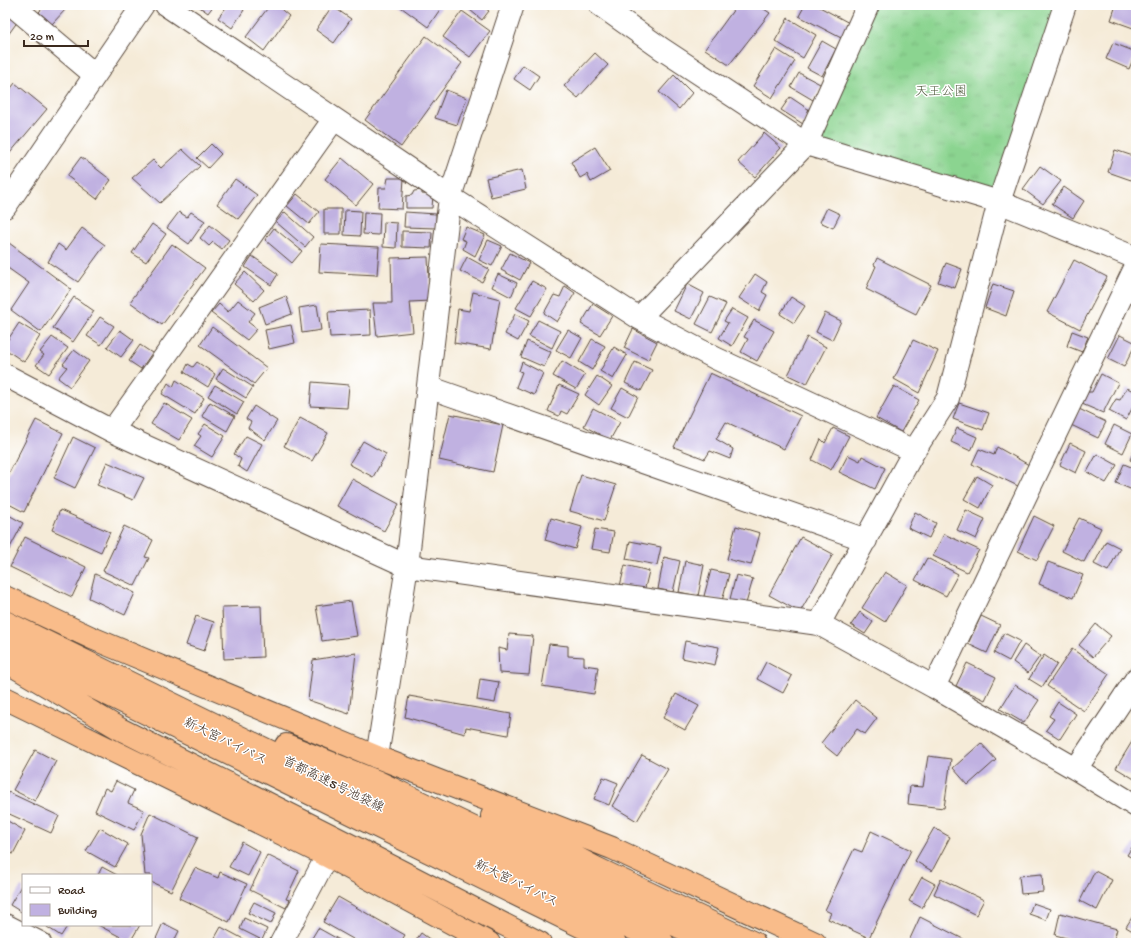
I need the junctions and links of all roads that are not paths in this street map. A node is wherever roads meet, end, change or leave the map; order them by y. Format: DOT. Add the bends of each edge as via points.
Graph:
graph roads {
  1 [pos="12,5"];
  2 [pos="143,5"];
  3 [pos="166,5"];
  4 [pos="513,5"];
  5 [pos="600,5"];
  6 [pos="868,5"];
  7 [pos="1065,5"];
  8 [pos="95,75"];
  9 [pos="334,119"];
  10 [pos="806,144"];
  11 [pos="450,198"];
  12 [pos="999,202"];
  13 [pos="5,207"];
  14 [pos="1136,258"];
  15 [pos="1136,266"];
  16 [pos="640,318"];
  17 [pos="5,375"];
  18 [pos="428,388"];
  19 [pos="112,430"];
  20 [pos="914,451"];
  21 [pos="866,540"];
  22 [pos="407,566"];
  23 [pos="5,597"];
  24 [pos="5,622"];
  25 [pos="819,624"];
  26 [pos="5,632"];
  27 [pos="5,644"];
  28 [pos="5,660"];
  29 [pos="1136,679"];
  30 [pos="126,680"];
  31 [pos="934,687"];
  32 [pos="5,698"];
  33 [pos="377,757"];
  34 [pos="1076,769"];
  35 [pos="1136,806"];
  36 [pos="327,856"];
  37 [pos="546,910"];
  38 [pos="5,925"];
  39 [pos="40,943"];
  40 [pos="281,943"];
  41 [pos="489,943"];
  42 [pos="540,943"];
  43 [pos="590,943"];
  44 [pos="595,943"];
  45 [pos="615,943"];
  46 [pos="641,943"];
  47 [pos="664,943"];
  48 [pos="713,943"];
  49 [pos="754,943"];
  50 [pos="815,943"];
  1 -- 8 [label="street"];
  2 -- 8 [label="street"];
  3 -- 9 [label="street"];
  4 -- 11 [label="street"];
  5 -- 10 [label="street"];
  6 -- 10 [label="street"];
  7 -- 12 [label="street"];
  8 -- 13 [label="street"];
  9 -- 11 [label="street"];
  9 -- 19 [label="street"];
  10 -- 12 [label="street"];
  10 -- 16 [label="street"];
  11 -- 16 [label="street"];
  11 -- 18 [label="street"];
  12 -- 14 [label="street"];
  12 -- 20 [label="street" via="948,398"];
  15 -- 31 [label="street"];
  16 -- 20 [label="street" via="715,358"];
  17 -- 19 [label="street"];
  18 -- 21 [label="street"];
  18 -- 22 [label="street"];
  19 -- 22 [label="street"];
  20 -- 21 [label="street"];
  21 -- 25 [label="street"];
  22 -- 25 [label="street"];
  22 -- 33 [label="street"];
  23 -- 33 [label="highway" via="92,638"];
  24 -- 30 [label="highway, 首都高速5号池袋線"];
  25 -- 31 [label="street"];
  26 -- 46 [label="highway, 新大宮バイパス"];
  27 -- 37 [label="highway, 新大宮バイパス"];
  28 -- 42 [label="highway" via="120,729"];
  28 -- 43 [label="highway"];
  29 -- 34 [label="street"];
  30 -- 47 [label="highway, 首都高速5号池袋線"];
  30 -- 48 [label="highway" via="376,781"];
  31 -- 34 [label="street"];
  32 -- 36 [label="highway"];
  33 -- 49 [label="highway" via="596,868"];
  33 -- 50 [label="highway" via="612,848"];
  34 -- 35 [label="street"];
  36 -- 40 [label="street"];
  36 -- 41 [label="highway"];
  37 -- 44 [label="highway"];
  37 -- 45 [label="highway, 新大宮バイパス"];
  38 -- 39 [label="street"];
}
